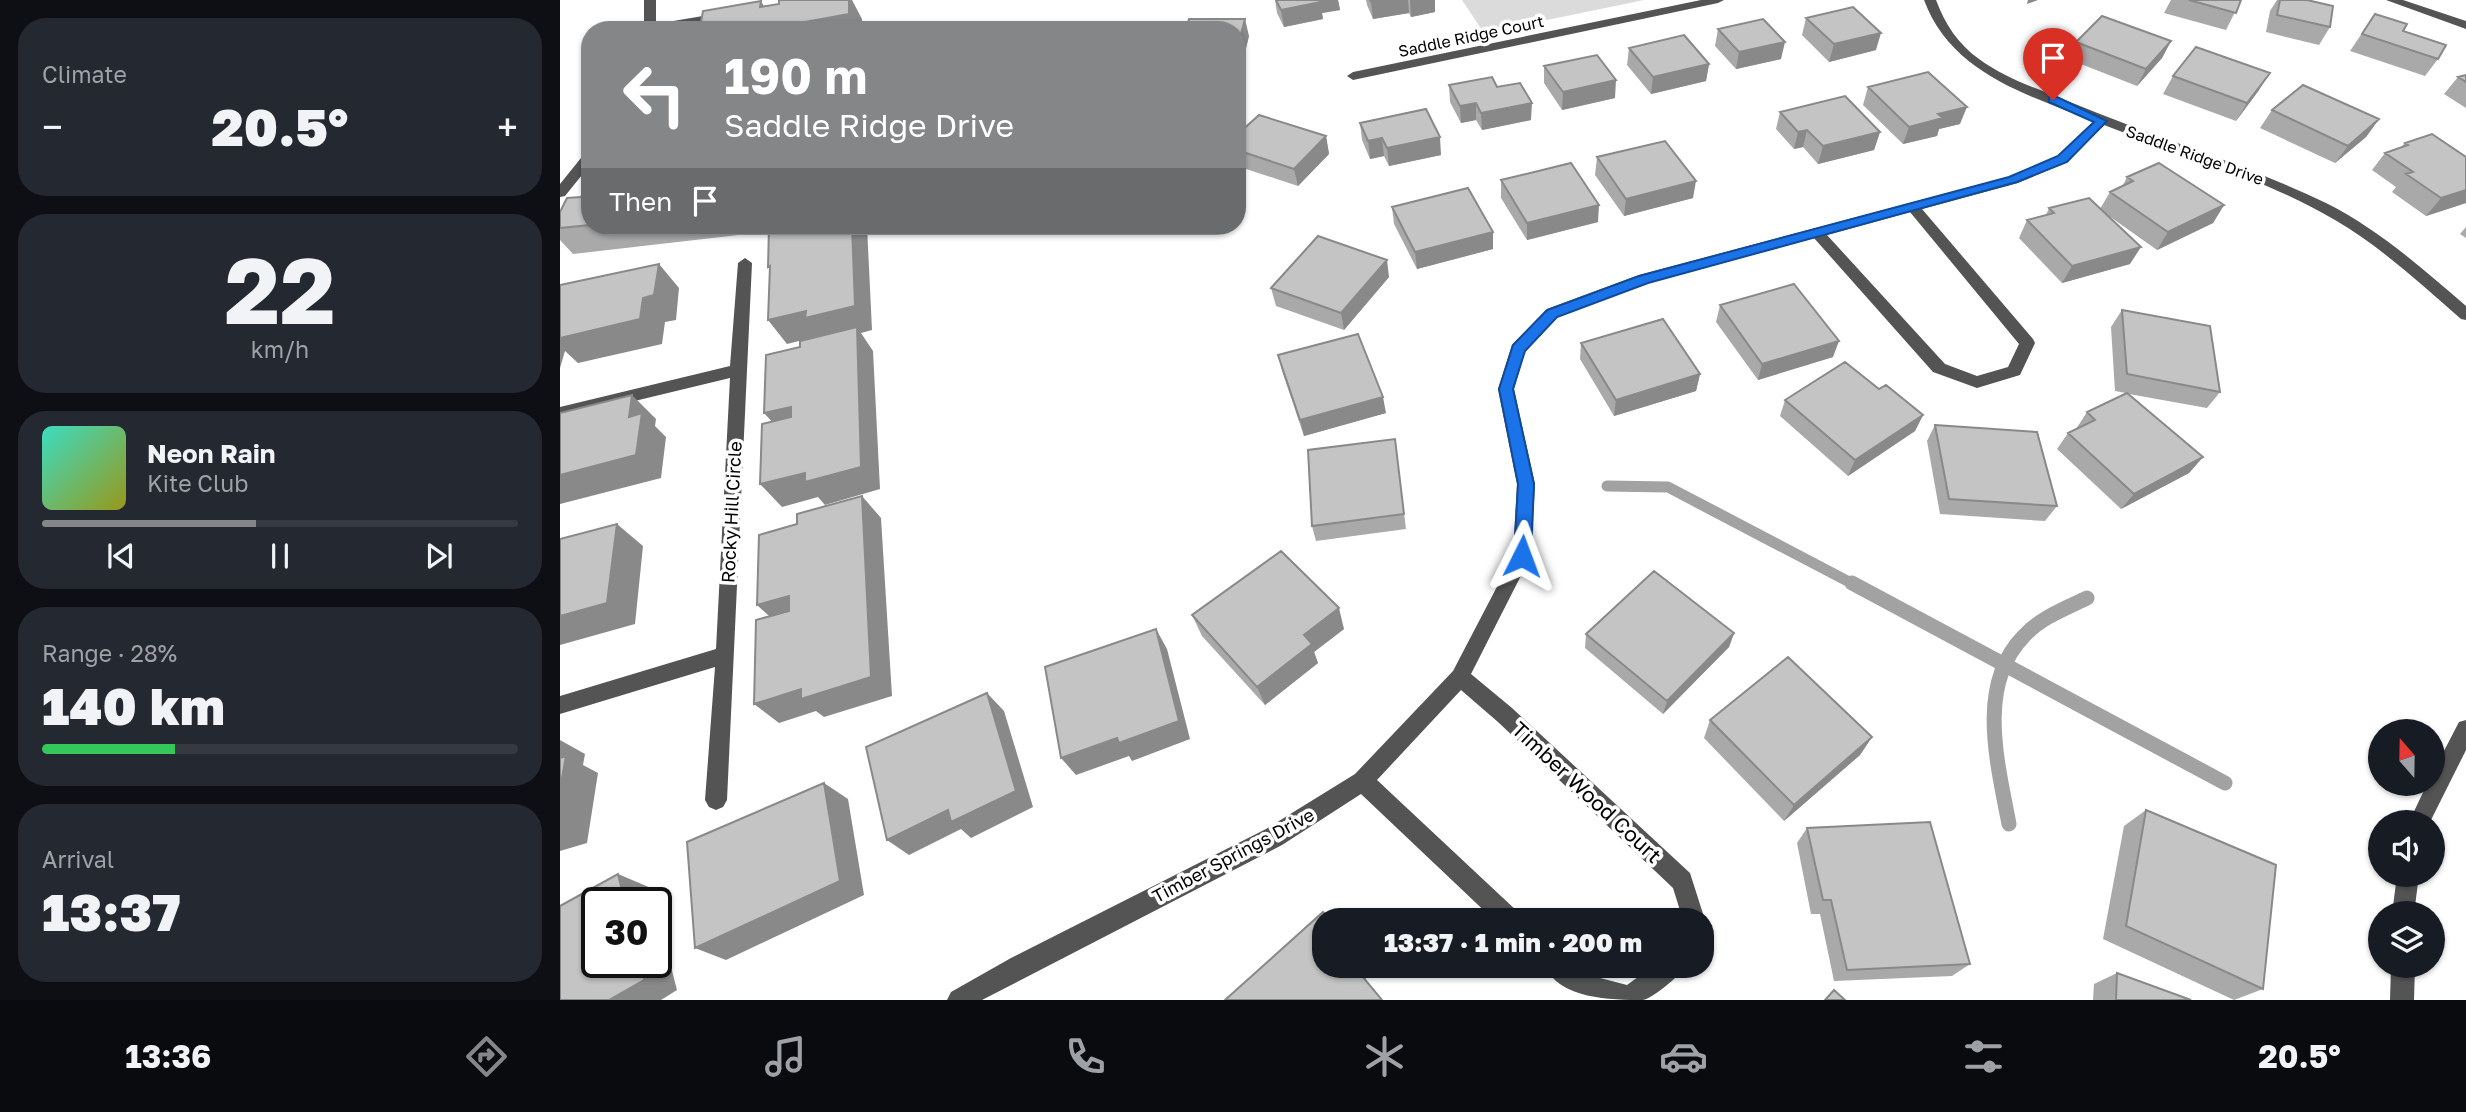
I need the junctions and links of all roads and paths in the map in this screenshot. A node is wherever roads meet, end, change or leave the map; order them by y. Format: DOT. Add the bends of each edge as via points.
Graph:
graph roads {
  1 [pos="650,0"];
  2 [pos="1718,0"];
  3 [pos="1930,0"];
  4 [pos="2392,0"];
  5 [pos="739,12"];
  6 [pos="650,21"];
  7 [pos="692,21"];
  8 [pos="2466,25"];
  9 [pos="1353,76"];
  10 [pos="2101,121"];
  11 [pos="581,168"];
  12 [pos="574,177"];
  13 [pos="581,177"];
  14 [pos="560,193"];
  15 [pos="1913,207"];
  16 [pos="1816,232"];
  17 [pos="745,263"];
  18 [pos="2466,315"];
  19 [pos="738,370"];
  20 [pos="560,413"];
  21 [pos="724,655"];
  22 [pos="1460,677"];
  23 [pos="560,705"];
  24 [pos="2466,729"];
  25 [pos="1362,781"];
  26 [pos="716,800"];
  27 [pos="2425,810"];
  28 [pos="1497,908"];
  29 [pos="1690,908"];
  30 [pos="1570,978"];
  31 [pos="1656,978"];
  32 [pos="2403,978"];
  33 [pos="959,1000"];
  34 [pos="2402,1000"];
  1 -- 6 [label="street"];
  2 -- 9 [label="street, Saddle Ridge Court"];
  3 -- 10 [label="street, Saddle Ridge Drive" via="1937,22 1964,54 2005,79"];
  4 -- 8 [label="street"];
  5 -- 7 [label="street"];
  10 -- 15 [label="street, Timber Springs Drive" via="2062,159 2013,180"];
  10 -- 18 [label="street, Saddle Ridge Drive" via="2252,173 2326,209 2409,264"];
  11 -- 12 [label="street"];
  12 -- 13 [label="street"];
  12 -- 14 [label="street"];
  15 -- 16 [label="street, Timber Springs Drive"];
  15 -- 16 [label="street" via="2027,343 2014,371 1977,382 1939,368"];
  16 -- 22 [label="street, Timber Springs Drive" via="1644,279 1552,313 1518,349 1506,389 1526,484 1522,556"];
  17 -- 19 [label="street, Rocky Hill Circle"];
  19 -- 20 [label="street"];
  19 -- 21 [label="street, Rocky Hill Circle"];
  21 -- 23 [label="street"];
  21 -- 26 [label="street, Rocky Hill Circle"];
  22 -- 25 [label="street, Timber Springs Drive"];
  22 -- 29 [label="street, Timber Wood Court" via="1682,881"];
  24 -- 27 [label="street"];
  25 -- 28 [label="street"];
  25 -- 33 [label="street, Timber Springs Drive" via="1273,837"];
  30 -- 31 [label="street" via="1629,997"];
  32 -- 34 [label="street"];
}
